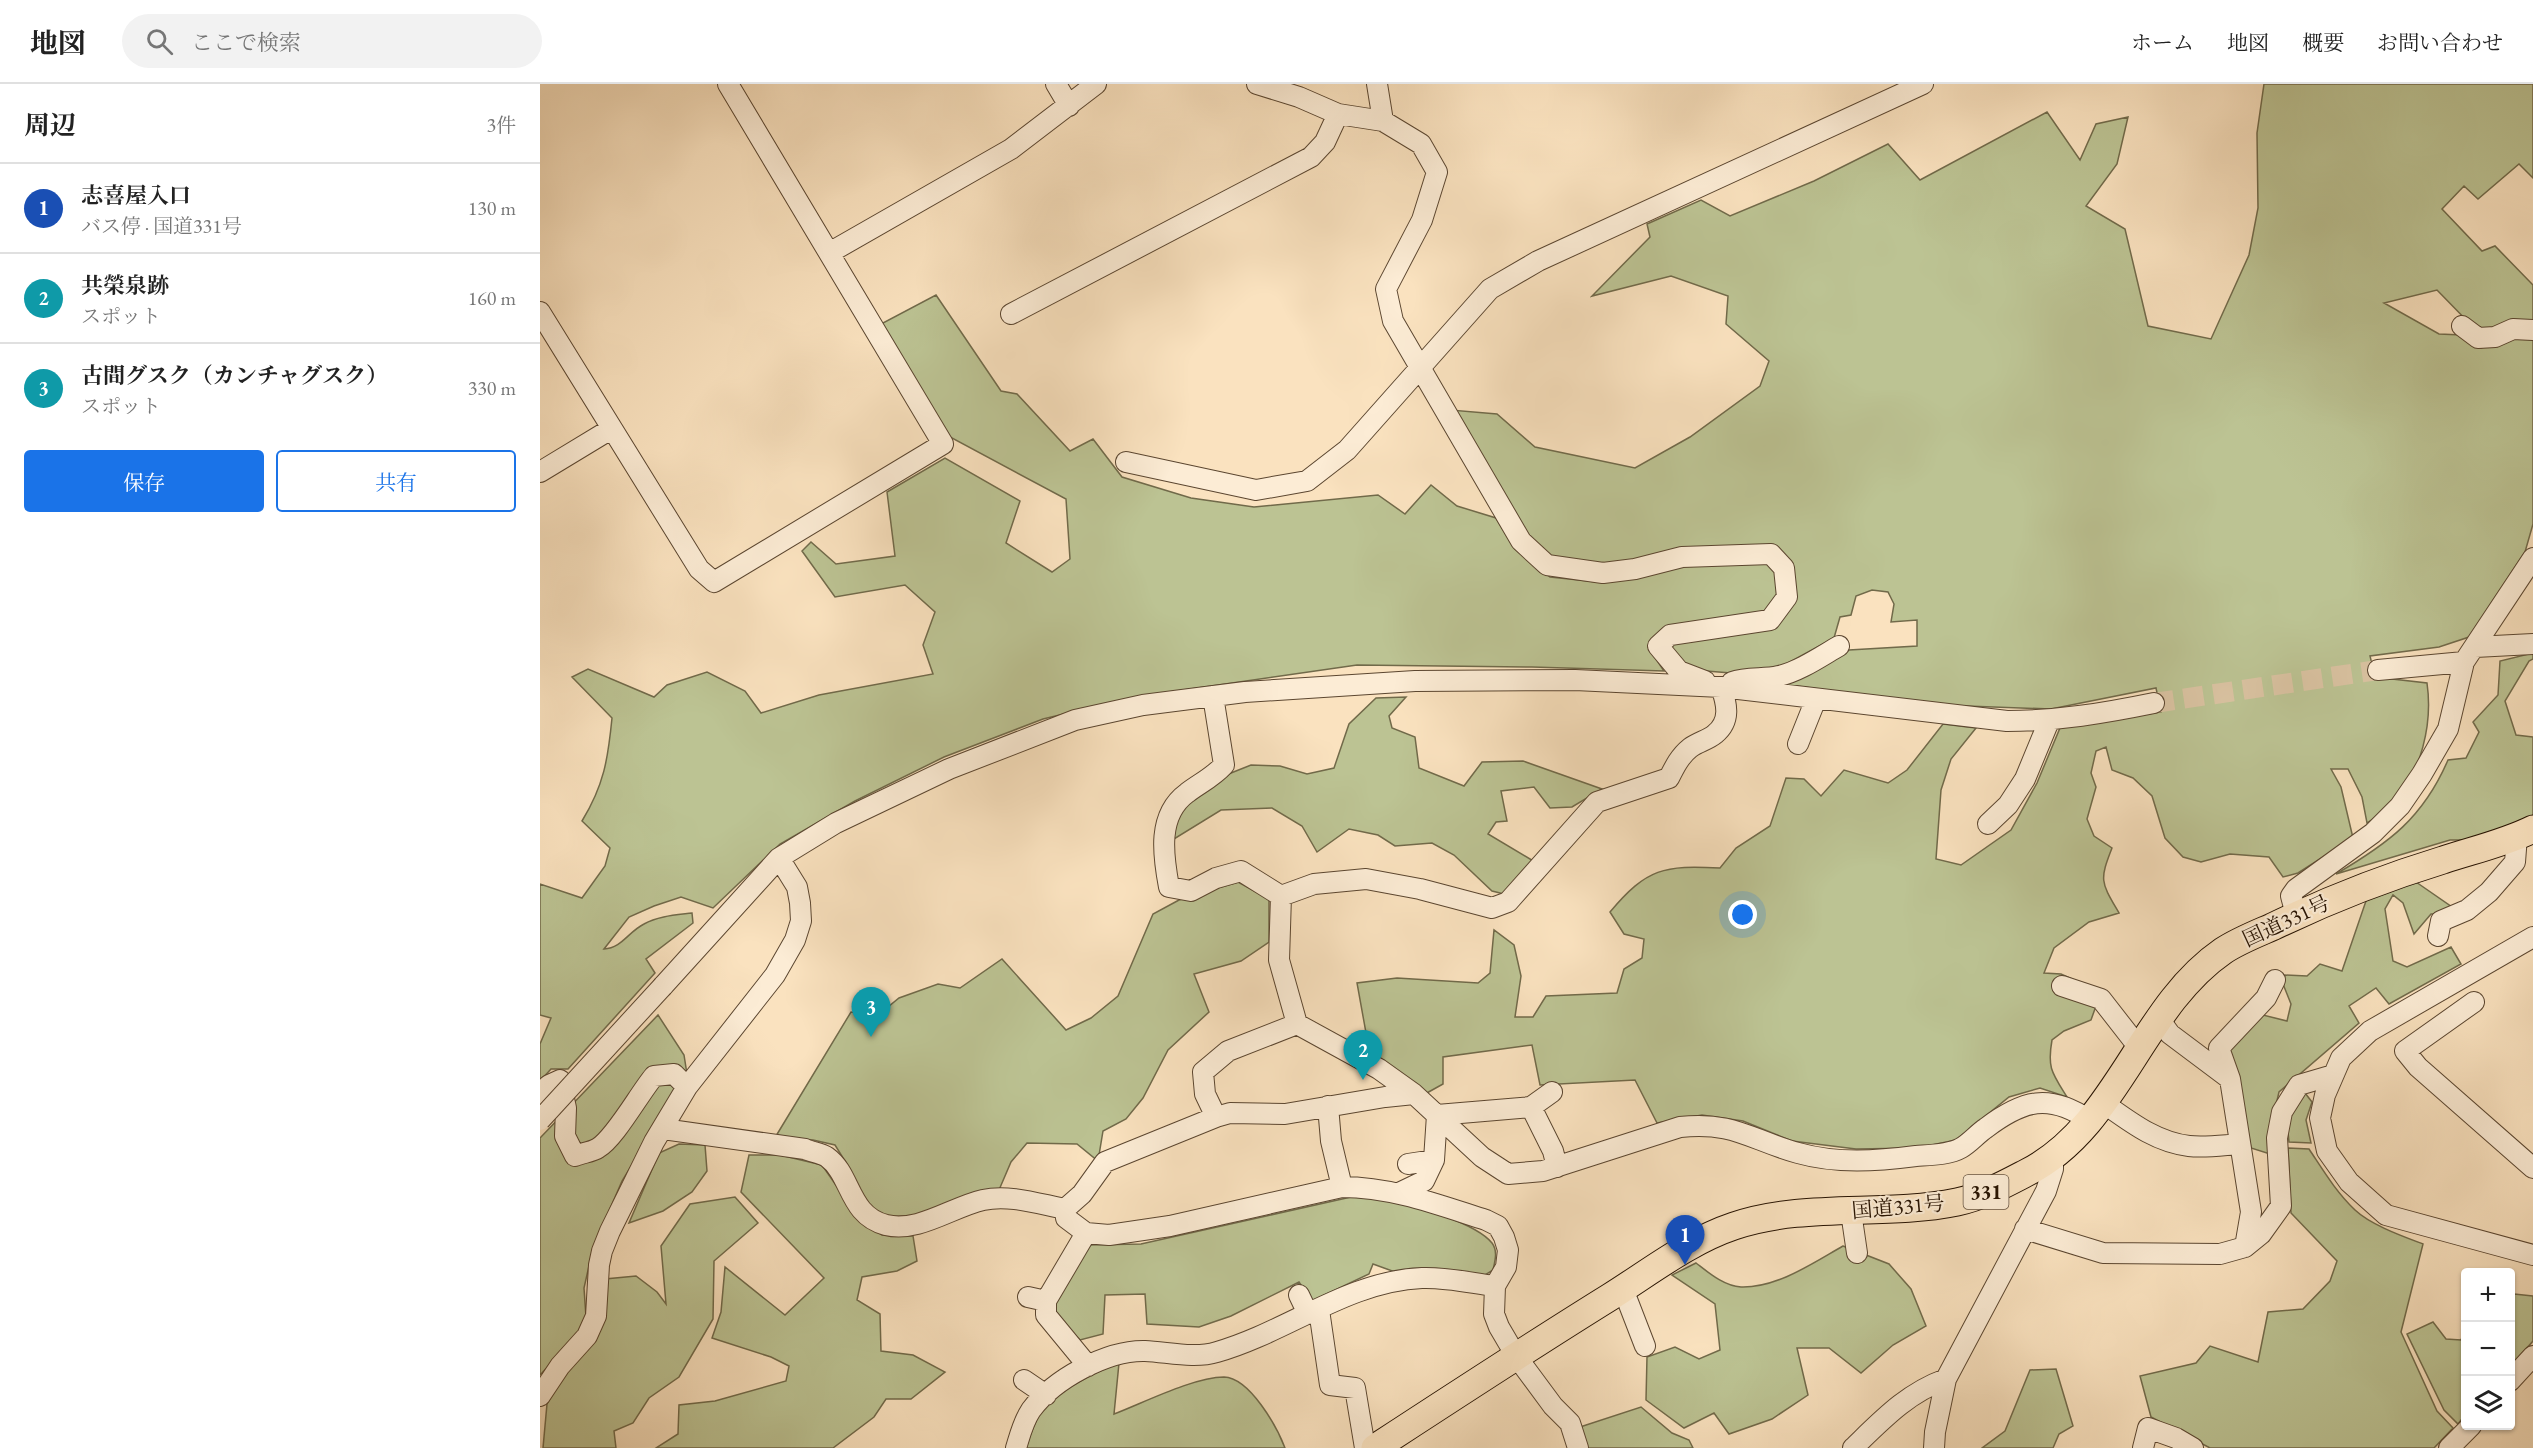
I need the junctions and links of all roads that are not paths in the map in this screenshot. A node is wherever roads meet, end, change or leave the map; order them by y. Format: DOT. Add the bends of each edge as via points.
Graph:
graph roads {
  1 [pos="728,84"];
  2 [pos="1056,84"];
  3 [pos="1096,84"];
  4 [pos="1257,84"];
  5 [pos="1377,84"];
  6 [pos="1923,84"];
  7 [pos="1069,106"];
  8 [pos="1338,114"];
  9 [pos="1383,121"];
  10 [pos="829,253"];
  11 [pos="540,312"];
  12 [pos="1011,314"];
  13 [pos="2462,326"];
  14 [pos="2533,330"];
  15 [pos="1419,367"];
  16 [pos="611,429"];
  17 [pos="1126,462"];
  18 [pos="540,472"];
  19 [pos="2533,558"];
  20 [pos="2533,644"];
  21 [pos="1839,646"];
  22 [pos="2469,655"];
  23 [pos="2378,670"];
  24 [pos="1721,687"];
  25 [pos="1213,696"];
  26 [pos="1816,699"];
  27 [pos="2154,703"];
  28 [pos="2049,721"];
  29 [pos="1798,744"];
  30 [pos="1988,824"];
  31 [pos="2529,832"];
  32 [pos="779,858"];
  33 [pos="1281,896"];
  34 [pos="2296,915"];
  35 [pos="2439,936"];
  36 [pos="2533,937"];
  37 [pos="2275,980"];
  38 [pos="2062,986"];
  39 [pos="2474,1002"];
  40 [pos="2159,1019"];
  41 [pos="1297,1024"];
  42 [pos="2140,1049"];
  43 [pos="2333,1075"];
  44 [pos="2230,1079"];
  45 [pos="687,1087"];
  46 [pos="1552,1092"];
  47 [pos="540,1094"];
  48 [pos="1414,1094"];
  49 [pos="1328,1106"];
  50 [pos="1531,1107"];
  51 [pos="2096,1111"];
  52 [pos="1437,1115"];
  53 [pos="1216,1117"];
  54 [pos="540,1120"];
  55 [pos="663,1130"];
  56 [pos="2241,1144"];
  57 [pos="2053,1157"];
  58 [pos="1434,1160"];
  59 [pos="1408,1164"];
  60 [pos="1557,1167"];
  61 [pos="2533,1168"];
  62 [pos="1342,1187"];
  63 [pos="1399,1193"];
  64 [pos="1065,1209"];
  65 [pos="1851,1212"];
  66 [pos="2025,1229"];
  67 [pos="1086,1233"];
  68 [pos="2245,1247"];
  69 [pos="1857,1253"];
  70 [pos="2533,1255"];
  71 [pos="1495,1286"];
  72 [pos="1623,1289"];
  73 [pos="1299,1295"];
  74 [pos="1313,1312"];
  75 [pos="1645,1346"];
  76 [pos="1516,1356"];
  77 [pos="2533,1356"];
  78 [pos="1088,1366"];
  79 [pos="2515,1376"];
  80 [pos="1946,1379"];
  81 [pos="1024,1380"];
  82 [pos="1046,1395"];
  83 [pos="540,1396"];
  84 [pos="2466,1430"];
  85 [pos="1016,1448"];
  86 [pos="1365,1448"];
  87 [pos="1375,1448"];
  88 [pos="1578,1448"];
  89 [pos="1853,1448"];
  90 [pos="1934,1448"];
  91 [pos="2143,1448"];
  92 [pos="2193,1448"];
  93 [pos="2449,1448"];
  1 -- 10 [label="street"];
  2 -- 7 [label="street"];
  3 -- 7 [label="street"];
  4 -- 8 [label="street"];
  5 -- 9 [label="street"];
  6 -- 15 [label="street" via="1538,261 1490,289"];
  7 -- 10 [label="street" via="1011,149"];
  8 -- 9 [label="street"];
  8 -- 12 [label="street" via="1326,142 1311,157"];
  9 -- 15 [label="street" via="1421,144 1437,172 1422,220 1386,289 1393,321"];
  10 -- 16 [label="street" via="943,444 714,582 699,569"];
  11 -- 16 [label="street"];
  13 -- 14 [label="street" via="2478,338 2495,337 2512,328"];
  15 -- 17 [label="street" via="1347,450 1307,481 1256,490"];
  15 -- 24 [label="street" via="1521,541 1547,565 1603,573 1682,557 1771,554 1784,568 1786,597 1770,620 1670,635 1658,646 1678,671"];
  16 -- 18 [label="street"];
  19 -- 22 [label="street"];
  20 -- 22 [label="street"];
  21 -- 24 [label="street" via="1778,677 1741,679"];
  22 -- 23 [label="street"];
  22 -- 34 [label="street" via="2448,729 2422,774 2400,806 2373,833 2296,889 2291,896"];
  24 -- 25 [label="street" via="1575,680 1415,681"];
  24 -- 26 [label="street"];
  24 -- 33 [label="street" via="1726,718 1715,734 1680,757 1669,778 1597,801 1508,902 1492,908 1366,879 1314,884"];
  25 -- 32 [label="street" via="1143,705 1075,720 939,774 836,823"];
  25 -- 33 [label="street" via="1224,765 1213,777 1185,794 1167,816 1163,857 1169,887 1191,891 1241,871"];
  26 -- 28 [label="street" via="2007,721"];
  26 -- 29 [label="street"];
  27 -- 28 [label="street"];
  28 -- 30 [label="street" via="2025,779 2008,805"];
  31 -- 34 [label="highway, 国道331号 / 331" via="2381,879"];
  31 -- 35 [label="street" via="2516,862 2467,910 2441,921"];
  32 -- 45 [label="street" via="797,887 801,921 795,940 776,975"];
  32 -- 54 [label="street, bridge"];
  33 -- 41 [label="street" via="1279,960"];
  34 -- 40 [label="highway, 国道331号 / 331" via="2224,950 2203,967"];
  36 -- 43 [label="street" via="2370,1031 2341,1058"];
  37 -- 44 [label="street" via="2266,998 2219,1048"];
  38 -- 42 [label="street" via="2101,999"];
  39 -- 61 [label="street" via="2404,1051"];
  40 -- 42 [label="highway, 国道331号 / 331"];
  40 -- 44 [label="street" via="2170,1034"];
  41 -- 48 [label="street" via="1379,1069"];
  41 -- 53 [label="street" via="1228,1051 1203,1072 1205,1094"];
  42 -- 51 [label="highway, 国道331号 / 331"];
  43 -- 68 [label="street" via="2299,1085 2282,1112 2277,1138 2281,1206 2261,1234"];
  43 -- 70 [label="street" via="2320,1118 2327,1151 2349,1182 2386,1215"];
  44 -- 56 [label="street"];
  45 -- 47 [label="street" via="674,1074 654,1076 614,1133 598,1149 575,1156 565,1136 566,1108 560,1080"];
  45 -- 55 [label="street"];
  46 -- 50 [label="street"];
  48 -- 49 [label="street"];
  48 -- 52 [label="street"];
  49 -- 53 [label="street" via="1285,1114 1230,1113"];
  49 -- 62 [label="street" via="1331,1141"];
  50 -- 52 [label="street"];
  50 -- 60 [label="street"];
  51 -- 56 [label="street" via="2165,1140 2190,1146"];
  51 -- 57 [label="highway, 国道331号 / 331"];
  51 -- 60 [label="street" via="2029,1104 2007,1112 1960,1149 1865,1161 1825,1159 1740,1131 1698,1124 1680,1126"];
  52 -- 58 [label="street"];
  52 -- 60 [label="street" via="1487,1162 1508,1174"];
  53 -- 64 [label="street" via="1105,1162 1082,1194"];
  55 -- 64 [label="street" via="805,1149 827,1157 859,1208 886,1225 909,1226 1000,1197"];
  55 -- 83 [label="street" via="637,1174 602,1251 596,1316 587,1336"];
  56 -- 68 [label="street" via="2251,1212"];
  57 -- 65 [label="highway, 国道331号 / 331" via="2011,1181 1961,1201"];
  57 -- 66 [label="street" via="2046,1191"];
  58 -- 59 [label="street"];
  58 -- 63 [label="street" via="1424,1181"];
  62 -- 63 [label="street" via="1371,1187"];
  62 -- 67 [label="street" via="1170,1226 1109,1235"];
  63 -- 71 [label="street" via="1498,1226 1508,1250 1506,1267"];
  64 -- 67 [label="street" via="1066,1218"];
  65 -- 69 [label="street"];
  65 -- 72 [label="highway, 国道331号 / 331" via="1786,1216 1734,1226 1690,1247"];
  66 -- 68 [label="street" via="2103,1253 2220,1254"];
  66 -- 80 [label="street"];
  67 -- 78 [label="street" via="1037,1299"];
  71 -- 74 [label="street" via="1424,1278 1393,1282 1365,1288"];
  71 -- 76 [label="street" via="1494,1314"];
  72 -- 75 [label="street"];
  72 -- 76 [label="highway, 国道331号 / 331"];
  73 -- 74 [label="street"];
  74 -- 78 [label="street" via="1214,1353 1120,1352"];
  74 -- 86 [label="street" via="1330,1385 1355,1388"];
  76 -- 87 [label="highway, 国道331号 / 331"];
  76 -- 88 [label="street" via="1570,1423"];
  77 -- 79 [label="street"];
  78 -- 82 [label="street"];
  80 -- 89 [label="street" via="1925,1386 1891,1410"];
  80 -- 90 [label="street"];
  81 -- 82 [label="street"];
  82 -- 85 [label="street" via="1032,1410"];
  84 -- 93 [label="street"];
  91 -- 92 [label="street" via="2148,1428"];
}
